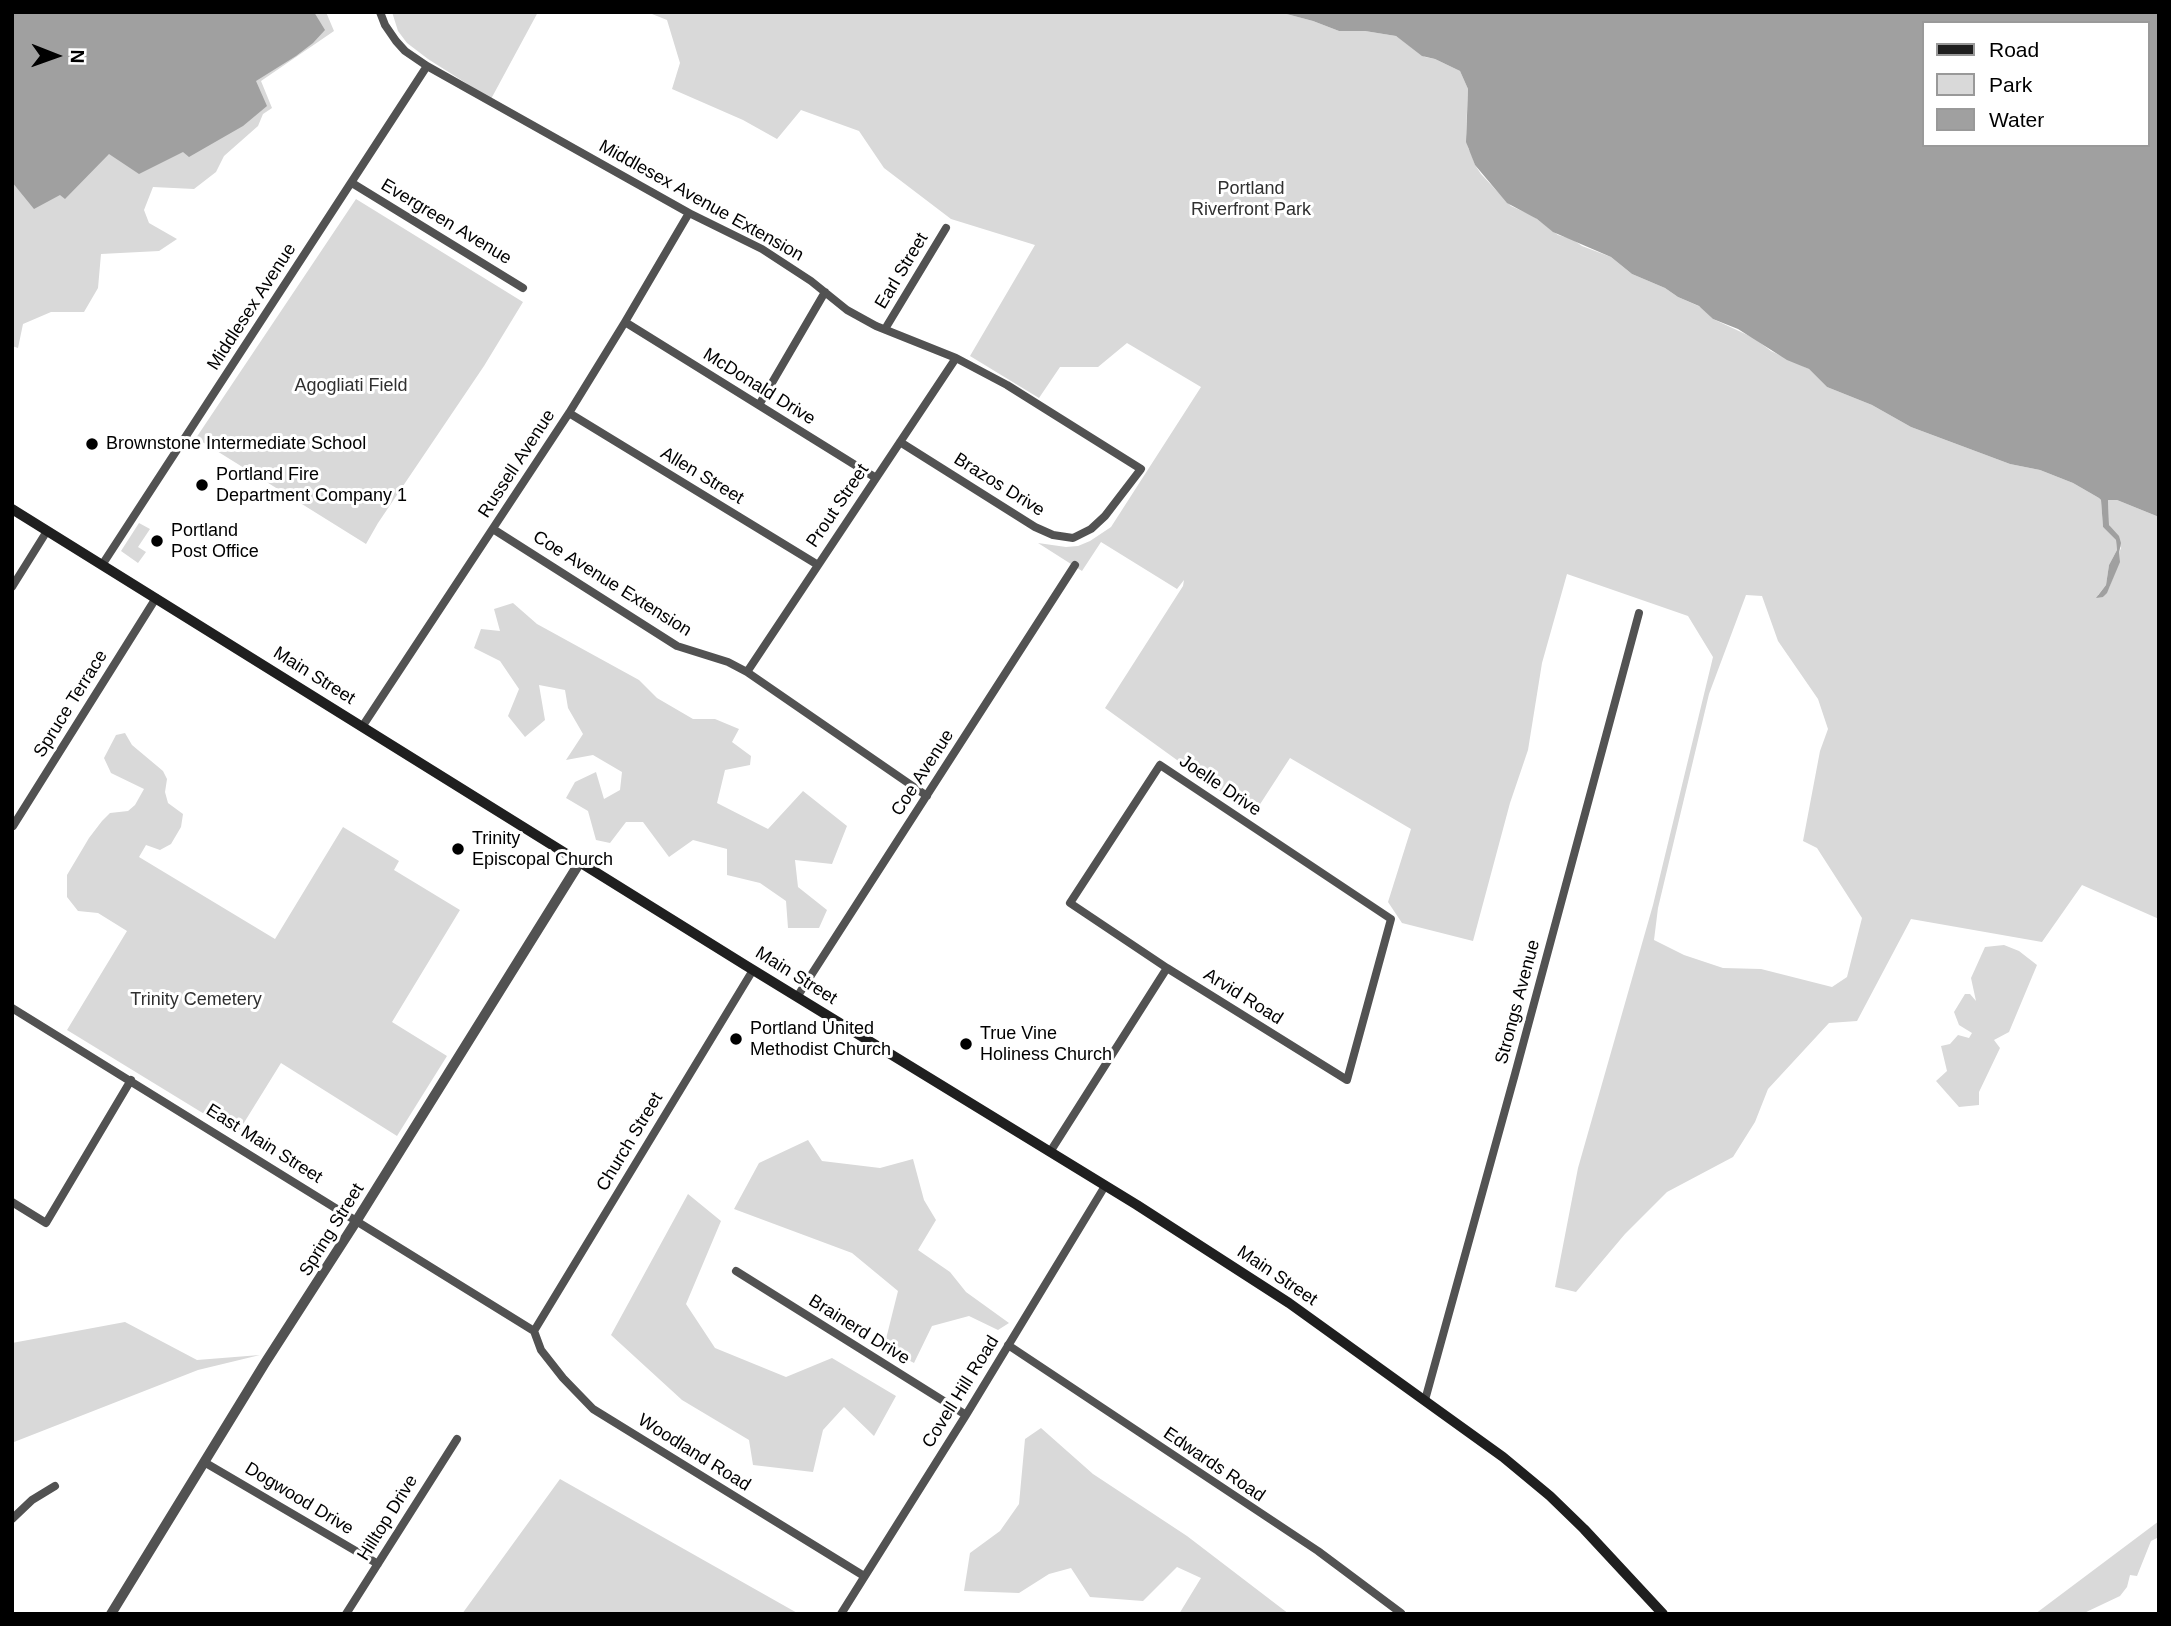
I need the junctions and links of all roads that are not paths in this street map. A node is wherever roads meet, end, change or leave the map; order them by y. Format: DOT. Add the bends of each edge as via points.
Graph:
graph roads {
  1 [pos="380,12"];
  2 [pos="426,66"];
  3 [pos="352,183"];
  4 [pos="689,213"];
  5 [pos="946,228"];
  6 [pos="523,288"];
  7 [pos="825,292"];
  8 [pos="625,322"];
  9 [pos="885,330"];
  10 [pos="956,358"];
  11 [pos="759,405"];
  12 [pos="569,413"];
  13 [pos="900,442"];
  14 [pos="1141,469"];
  15 [pos="876,478"];
  16 [pos="12,509"];
  17 [pos="493,529"];
  18 [pos="47,531"];
  19 [pos="102,565"];
  20 [pos="818,565"];
  21 [pos="1075,565"];
  22 [pos="12,587"];
  23 [pos="156,598"];
  24 [pos="1639,612"];
  25 [pos="747,672"];
  26 [pos="362,727"];
  27 [pos="927,796"];
  28 [pos="13,826"];
  29 [pos="580,862"];
  30 [pos="1391,919"];
  31 [pos="1167,968"];
  32 [pos="753,970"];
  33 [pos="797,997"];
  34 [pos="12,1008"];
  35 [pos="131,1080"];
  36 [pos="1050,1152"];
  37 [pos="1105,1186"];
  38 [pos="12,1202"];
  39 [pos="357,1220"];
  40 [pos="736,1271"];
  41 [pos="534,1331"];
  42 [pos="1008,1345"];
  43 [pos="1425,1400"];
  44 [pos="965,1415"];
  45 [pos="457,1439"];
  46 [pos="204,1462"];
  47 [pos="55,1486"];
  48 [pos="12,1519"];
  49 [pos="378,1564"];
  50 [pos="864,1576"];
  51 [pos="1401,1613"];
  52 [pos="111,1614"];
  53 [pos="346,1614"];
  54 [pos="841,1614"];
  55 [pos="1663,1614"];
  1 -- 2 [label="street, Middlesex Avenue Extension" via="396,41"];
  2 -- 3 [label="street, Middlesex Avenue"];
  2 -- 4 [label="street, Middlesex Avenue Extension"];
  3 -- 6 [label="street, Evergreen Avenue"];
  3 -- 19 [label="street, Middlesex Avenue"];
  4 -- 7 [label="street, Middlesex Avenue Extension" via="762,249"];
  4 -- 8 [label="street, Russell Avenue"];
  5 -- 9 [label="street, Earl Street"];
  7 -- 9 [label="street, Middlesex Avenue Extension"];
  7 -- 11 [label="street"];
  8 -- 11 [label="street, McDonald Drive"];
  8 -- 12 [label="street, Russell Avenue"];
  9 -- 10 [label="street, Middlesex Avenue Extension"];
  10 -- 13 [label="street, Prout Street"];
  10 -- 14 [label="street, Middlesex Avenue Extension"];
  11 -- 15 [label="street, McDonald Drive"];
  12 -- 17 [label="street, Russell Avenue"];
  12 -- 20 [label="street, Allen Street"];
  13 -- 14 [label="street, Brazos Drive" via="1035,527 1073,538 1105,516"];
  13 -- 15 [label="street, Prout Street"];
  15 -- 20 [label="street, Prout Street"];
  16 -- 18 [label="main road, Main Street"];
  17 -- 25 [label="street, Coe Avenue Extension" via="677,646"];
  17 -- 26 [label="street, Russell Avenue"];
  18 -- 19 [label="main road, Main Street"];
  18 -- 22 [label="street"];
  19 -- 23 [label="main road, Main Street"];
  20 -- 25 [label="street, Prout Street"];
  21 -- 27 [label="street, Coe Avenue"];
  23 -- 26 [label="main road, Main Street"];
  23 -- 28 [label="street, Spruce Terrace"];
  24 -- 43 [label="street, Strongs Avenue"];
  25 -- 27 [label="street, Coe Avenue Extension"];
  26 -- 29 [label="main road, Main Street"];
  27 -- 33 [label="street, Coe Avenue"];
  29 -- 32 [label="main road, Main Street"];
  29 -- 39 [label="street, Spring Street"];
  30 -- 31 [label="street, Arvid Road" via="1347,1080"];
  30 -- 31 [label="street, Joelle Drive" via="1160,765 1070,903"];
  31 -- 36 [label="street"];
  32 -- 33 [label="main road, Main Street"];
  32 -- 41 [label="street, Church Street"];
  33 -- 36 [label="main road, Main Street"];
  34 -- 35 [label="street, East Main Street"];
  35 -- 38 [label="street" via="46,1223"];
  35 -- 39 [label="street, East Main Street"];
  36 -- 37 [label="main road, Main Street"];
  37 -- 42 [label="street, Covell Hill Road"];
  37 -- 43 [label="main road, Main Street" via="1289,1303"];
  39 -- 41 [label="street, East Main Street"];
  39 -- 46 [label="street, Spring Street"];
  40 -- 44 [label="street, Brainerd Drive"];
  41 -- 50 [label="street, Woodland Road" via="541,1350 593,1409"];
  42 -- 44 [label="street, Covell Hill Road"];
  42 -- 51 [label="street, Edwards Road" via="1318,1551"];
  43 -- 55 [label="main road, Main Street" via="1550,1496"];
  44 -- 50 [label="street, Covell Hill Road"];
  45 -- 49 [label="street, Hilltop Drive"];
  46 -- 49 [label="street, Dogwood Drive"];
  46 -- 52 [label="street, Spring Street"];
  47 -- 48 [label="street"];
  49 -- 53 [label="street, Hilltop Drive"];
  50 -- 54 [label="street, Covell Hill Road"];
}
